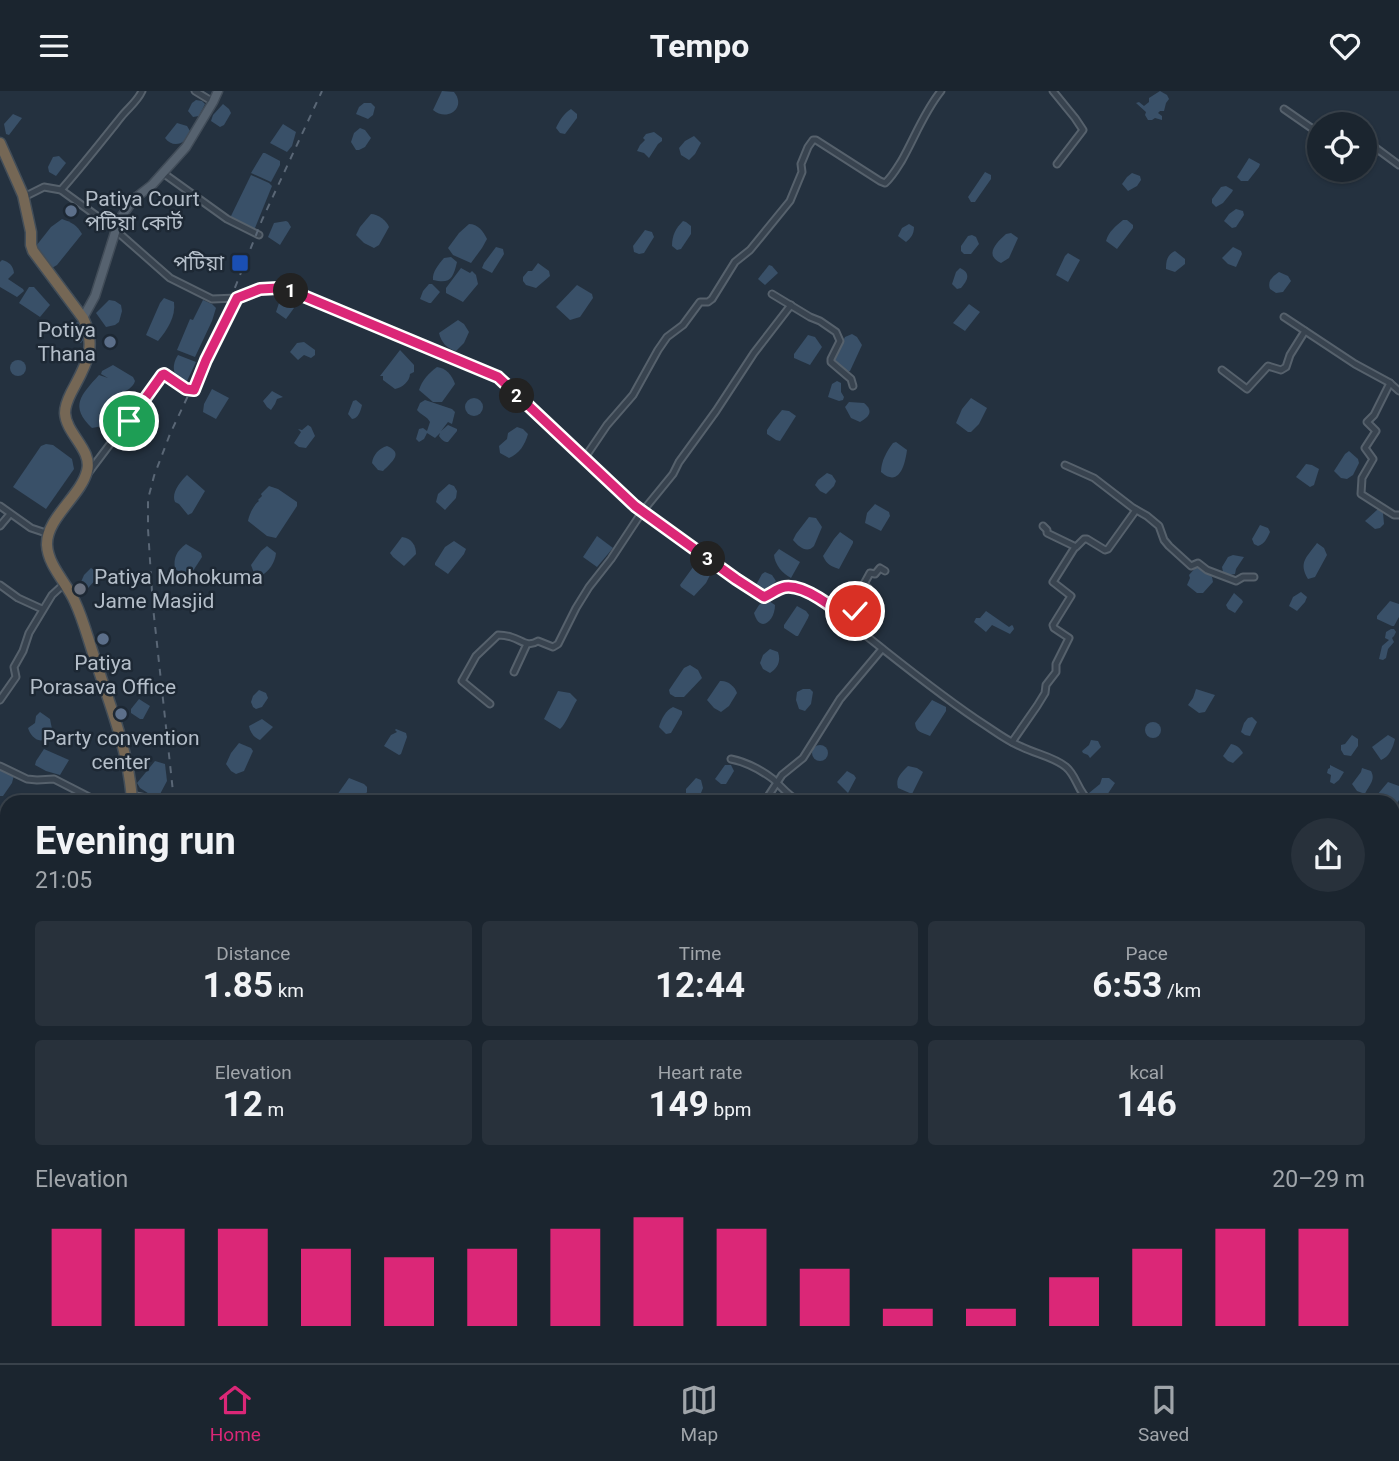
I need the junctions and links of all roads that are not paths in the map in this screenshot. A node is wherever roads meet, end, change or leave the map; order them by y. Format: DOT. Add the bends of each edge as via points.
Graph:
graph roads {
  1 [pos="142,91"];
  2 [pos="195,91"];
  3 [pos="218,91"];
  4 [pos="941,91"];
  5 [pos="1053,91"];
  6 [pos="213,103"];
  7 [pos="1284,109"];
  8 [pos="1307,125"];
  9 [pos="0,143"];
  10 [pos="1377,149"];
  11 [pos="1057,164"];
  12 [pos="1399,165"];
  13 [pos="163,173"];
  14 [pos="61,190"];
  15 [pos="24,197"];
  16 [pos="117,231"];
  17 [pos="259,235"];
  18 [pos="772,294"];
  19 [pos="237,298"];
  20 [pos="791,305"];
  21 [pos="1284,317"];
  22 [pos="83,318"];
  23 [pos="1305,331"];
  24 [pos="1222,370"];
  25 [pos="1390,383"];
  26 [pos="853,386"];
  27 [pos="1399,391"];
  28 [pos="584,459"];
  29 [pos="1065,464"];
  30 [pos="85,477"];
  31 [pos="0,506"];
  32 [pos="1136,510"];
  33 [pos="642,512"];
  34 [pos="10,514"];
  35 [pos="1399,515"];
  36 [pos="0,526"];
  37 [pos="1043,526"];
  38 [pos="49,534"];
  39 [pos="1075,547"];
  40 [pos="885,571"];
  41 [pos="1254,577"];
  42 [pos="65,584"];
  43 [pos="0,585"];
  44 [pos="42,609"];
  45 [pos="848,621"];
  46 [pos="527,644"];
  47 [pos="882,649"];
  48 [pos="514,672"];
  49 [pos="0,701"];
  50 [pos="490,704"];
  51 [pos="1012,742"];
  52 [pos="731,759"];
  53 [pos="0,766"];
  54 [pos="777,783"];
  55 [pos="85,795"];
  56 [pos="131,795"];
  57 [pos="769,795"];
  58 [pos="789,795"];
  59 [pos="1083,795"];
  1 -- 14 [label="street"];
  2 -- 6 [label="street"];
  3 -- 6 [label="main road"];
  4 -- 28 [label="street" via="885,183 813,140 783,211 735,262 712,299 700,302 667,337 633,395"];
  5 -- 11 [label="street" via="1083,130"];
  6 -- 13 [label="main road" via="186,147"];
  7 -- 8 [label="street"];
  9 -- 15 [label="highway"];
  10 -- 12 [label="street"];
  13 -- 16 [label="main road" via="134,199"];
  13 -- 17 [label="street" via="227,219"];
  14 -- 15 [label="street" via="44,187"];
  14 -- 16 [label="street"];
  15 -- 22 [label="highway" via="33,251"];
  16 -- 19 [label="street" via="170,278 212,299"];
  16 -- 22 [label="main road"];
  18 -- 20 [label="street"];
  19 -- 28 [label="street" via="269,288 294,292 498,377"];
  19 -- 30 [label="street" via="194,390 162,375"];
  20 -- 26 [label="street" via="836,332 839,345 831,362"];
  20 -- 33 [label="street"];
  21 -- 23 [label="street"];
  22 -- 30 [label="highway" via="88,327 89,358 67,400 65,414 87,457"];
  23 -- 24 [label="street" via="1286,367 1268,366 1247,389"];
  23 -- 25 [label="street"];
  25 -- 27 [label="street"];
  25 -- 35 [label="street" via="1367,422 1376,431 1365,448 1373,459 1362,478 1361,494"];
  28 -- 33 [label="street"];
  29 -- 32 [label="street" via="1094,478"];
  30 -- 38 [label="highway"];
  31 -- 34 [label="street"];
  32 -- 39 [label="street" via="1108,549 1086,538"];
  32 -- 41 [label="street" via="1159,526 1164,540 1191,566 1198,563 1236,581"];
  33 -- 45 [label="street" via="764,597 782,588 804,590"];
  33 -- 46 [label="street" via="576,608 558,644"];
  34 -- 36 [label="street"];
  34 -- 38 [label="street"];
  37 -- 39 [label="street" via="1046,533"];
  38 -- 42 [label="highway" via="49,558"];
  39 -- 51 [label="street" via="1053,582 1071,596 1053,625 1069,638 1045,693"];
  40 -- 45 [label="street" via="880,568 870,573 864,584 868,588"];
  42 -- 44 [label="street"];
  42 -- 56 [label="highway" via="75,601 116,724"];
  43 -- 44 [label="street"];
  44 -- 49 [label="street" via="14,667 16,677"];
  45 -- 47 [label="street"];
  46 -- 48 [label="street"];
  46 -- 50 [label="street" via="498,635 469,666 462,681"];
  47 -- 51 [label="street"];
  47 -- 54 [label="street" via="840,699 803,758"];
  51 -- 59 [label="street" via="1062,764 1072,772"];
  52 -- 54 [label="street"];
  53 -- 55 [label="street" via="27,779 54,779"];
  54 -- 57 [label="street"];
  54 -- 58 [label="street"];
}
